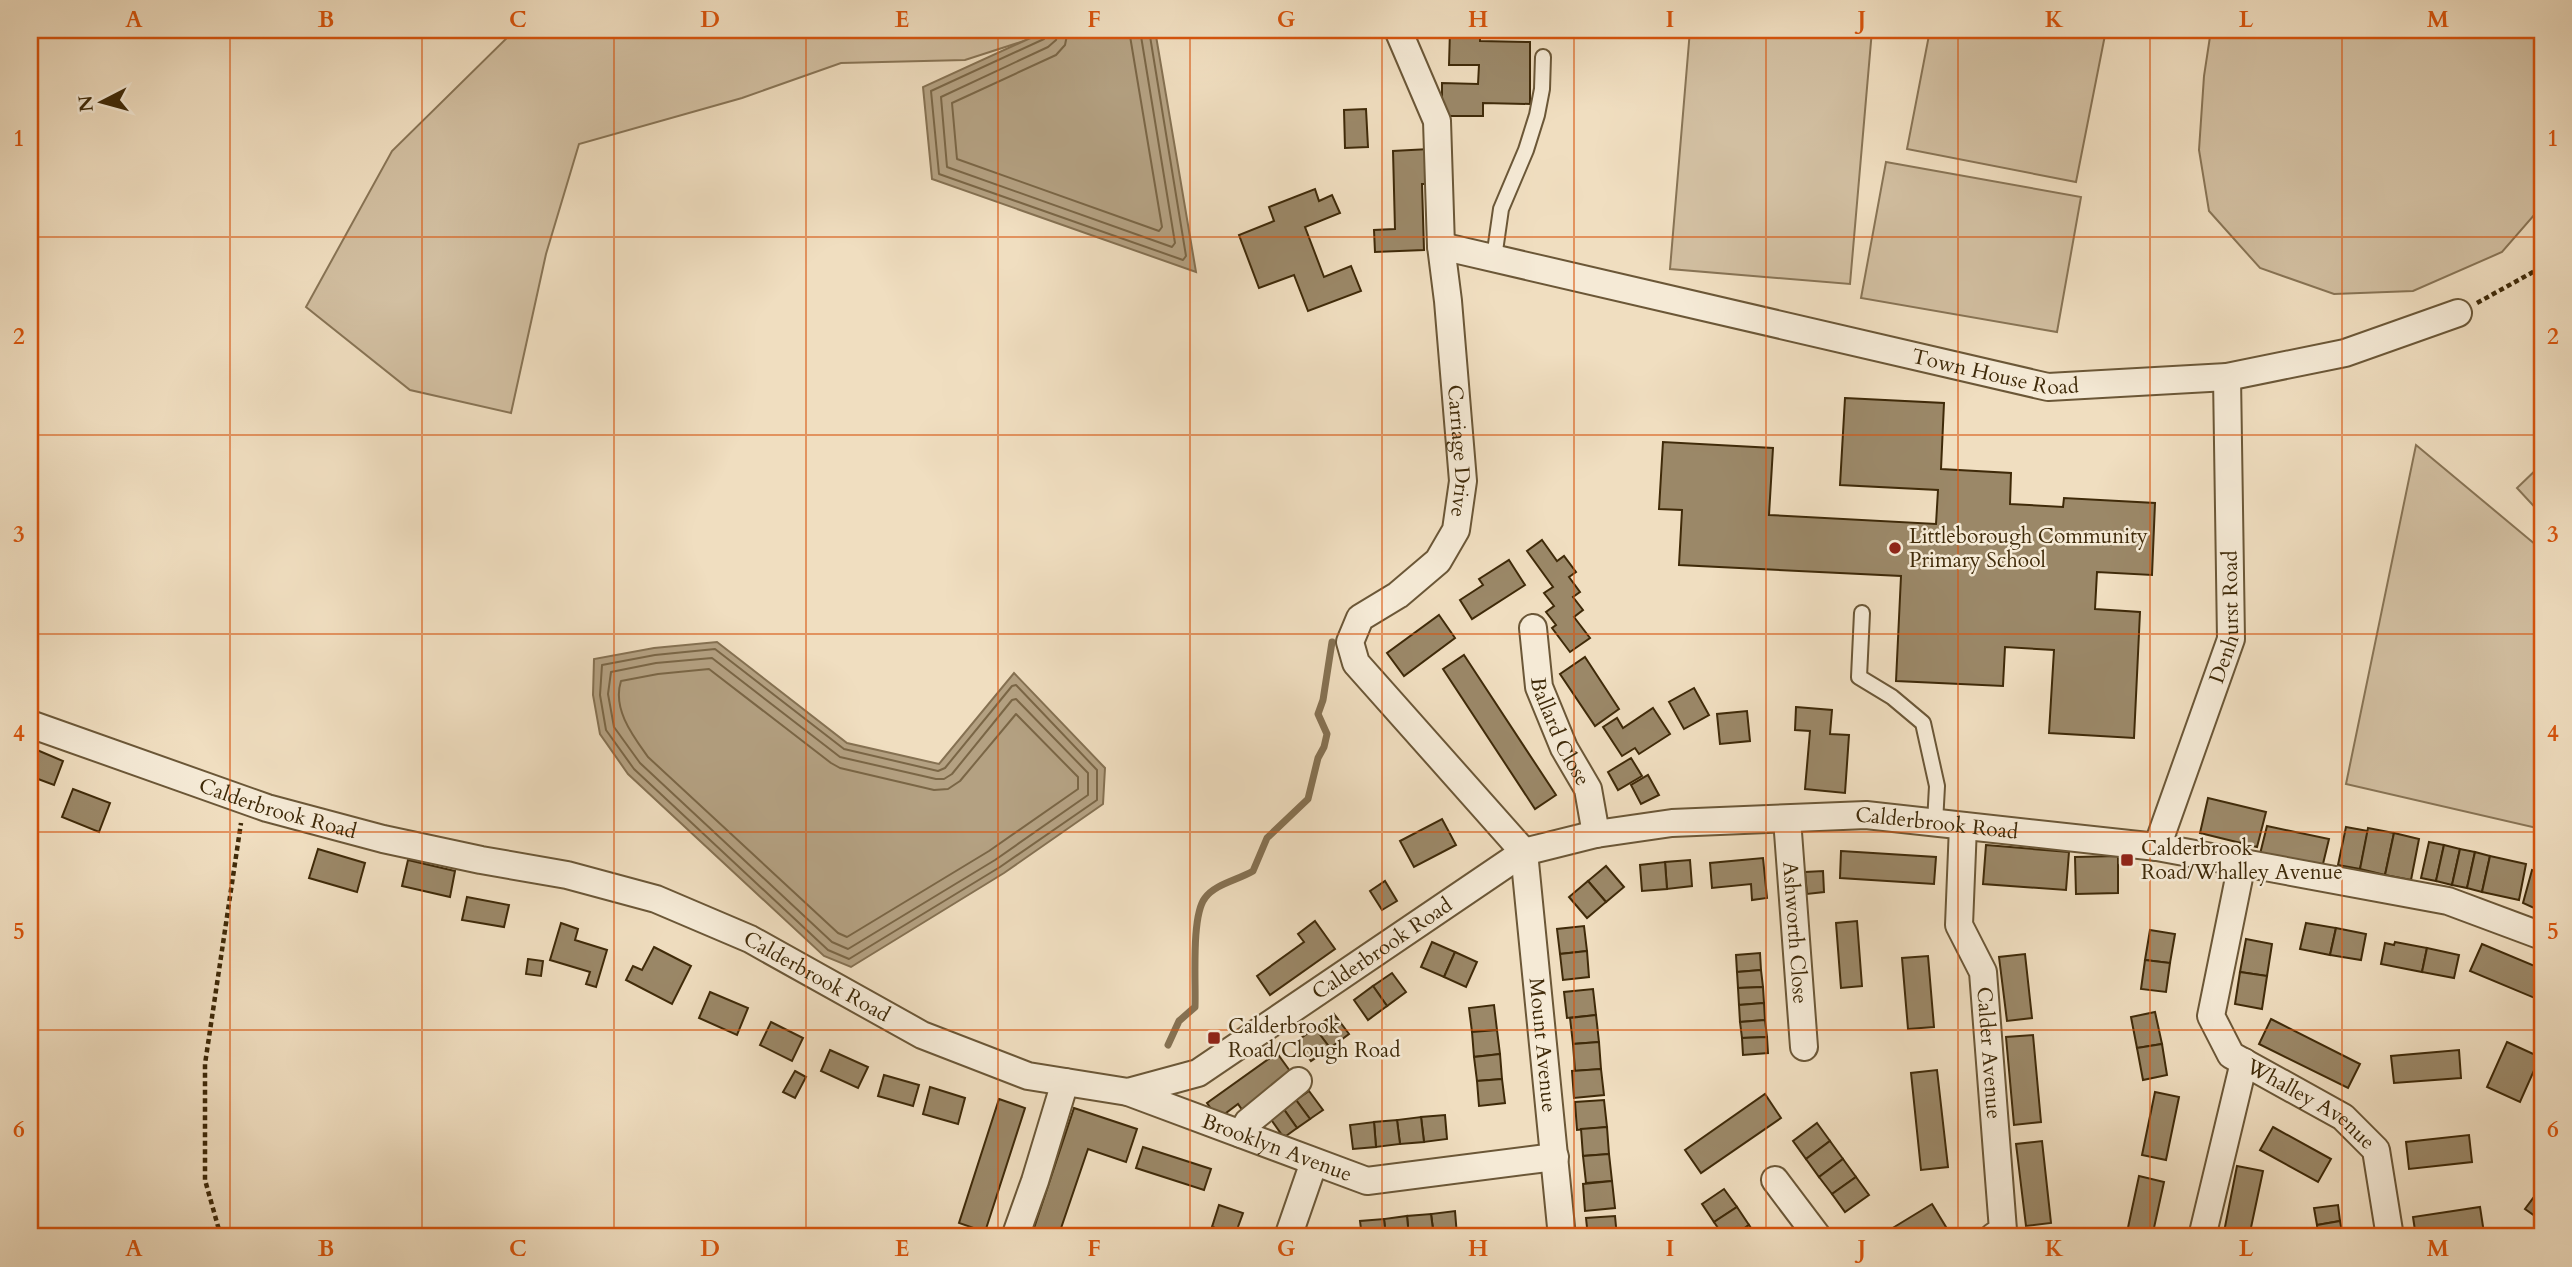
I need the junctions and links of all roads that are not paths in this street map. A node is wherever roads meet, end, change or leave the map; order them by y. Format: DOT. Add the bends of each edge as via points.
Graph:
graph roads {
  1 [pos="1398,30"];
  2 [pos="1543,57"];
  3 [pos="1441,246"];
  4 [pos="1493,258"];
  5 [pos="2458,313"];
  6 [pos="2227,377"];
  7 [pos="1862,613"];
  8 [pos="1533,628"];
  9 [pos="30,724"];
  10 [pos="1787,819"];
  11 [pos="1935,823"];
  12 [pos="1963,826"];
  13 [pos="1595,834"];
  14 [pos="2157,847"];
  15 [pos="1524,852"];
  16 [pos="2242,863"];
  17 [pos="2542,936"];
  18 [pos="1804,1047"];
  19 [pos="2244,1062"];
  20 [pos="1298,1081"];
  21 [pos="1065,1082"];
  22 [pos="1128,1092"];
  23 [pos="1241,1134"];
  24 [pos="1555,1157"];
  25 [pos="1314,1162"];
  26 [pos="1775,1180"];
  27 [pos="1015,1237"];
  28 [pos="1288,1237"];
  29 [pos="1562,1237"];
  30 [pos="1818,1237"];
  31 [pos="1993,1237"];
  32 [pos="2202,1237"];
  33 [pos="2390,1237"];
  1 -- 3 [label="street, Carriage Drive" via="1437,121"];
  2 -- 4 [label="lane" via="1537,115 1501,209"];
  3 -- 4 [label="street, Town House Road"];
  3 -- 15 [label="street, Carriage Drive" via="1463,481 1456,530 1438,561 1398,596 1360,618 1350,642 1356,663"];
  4 -- 6 [label="street, Town House Road" via="2048,387"];
  5 -- 6 [label="street, Town House Road" via="2344,353"];
  6 -- 14 [label="street, Denhurst Road" via="2231,639"];
  7 -- 11 [label="lane" via="1859,677 1923,723 1937,786"];
  8 -- 13 [label="street, Ballard Close" via="1539,687 1564,748 1588,789"];
  9 -- 21 [label="street, Calderbrook Road" via="245,801 383,839 567,875 656,898 750,939 922,1035 1028,1076"];
  10 -- 11 [label="street, Calderbrook Road" via="1866,815"];
  10 -- 13 [label="street, Calderbrook Road" via="1672,824"];
  10 -- 18 [label="street, Ashworth Close"];
  11 -- 12 [label="street, Calderbrook Road"];
  12 -- 14 [label="street, Calderbrook Road"];
  12 -- 31 [label="street, Calder Avenue" via="1959,925 1983,972 2003,1230"];
  13 -- 15 [label="street, Calderbrook Road"];
  14 -- 16 [label="street, Calderbrook Road"];
  15 -- 22 [label="street, Calderbrook Road" via="1198,1073"];
  15 -- 24 [label="street, Mount Avenue"];
  16 -- 17 [label="street, Calderbrook Road" via="2448,901"];
  16 -- 19 [label="street, Whalley Avenue" via="2211,1016 2231,1055"];
  19 -- 32 [label="street"];
  19 -- 33 [label="street, Whalley Avenue" via="2343,1117 2376,1150"];
  20 -- 23 [label="street" via="1248,1122"];
  21 -- 22 [label="street, Calderbrook Road"];
  21 -- 27 [label="street"];
  22 -- 23 [label="street, Brooklyn Avenue"];
  23 -- 25 [label="street, Brooklyn Avenue"];
  24 -- 25 [label="street, Brooklyn Avenue" via="1367,1181"];
  24 -- 29 [label="street, Mount Avenue"];
  25 -- 28 [label="street"];
  26 -- 30 [label="street"];
}
